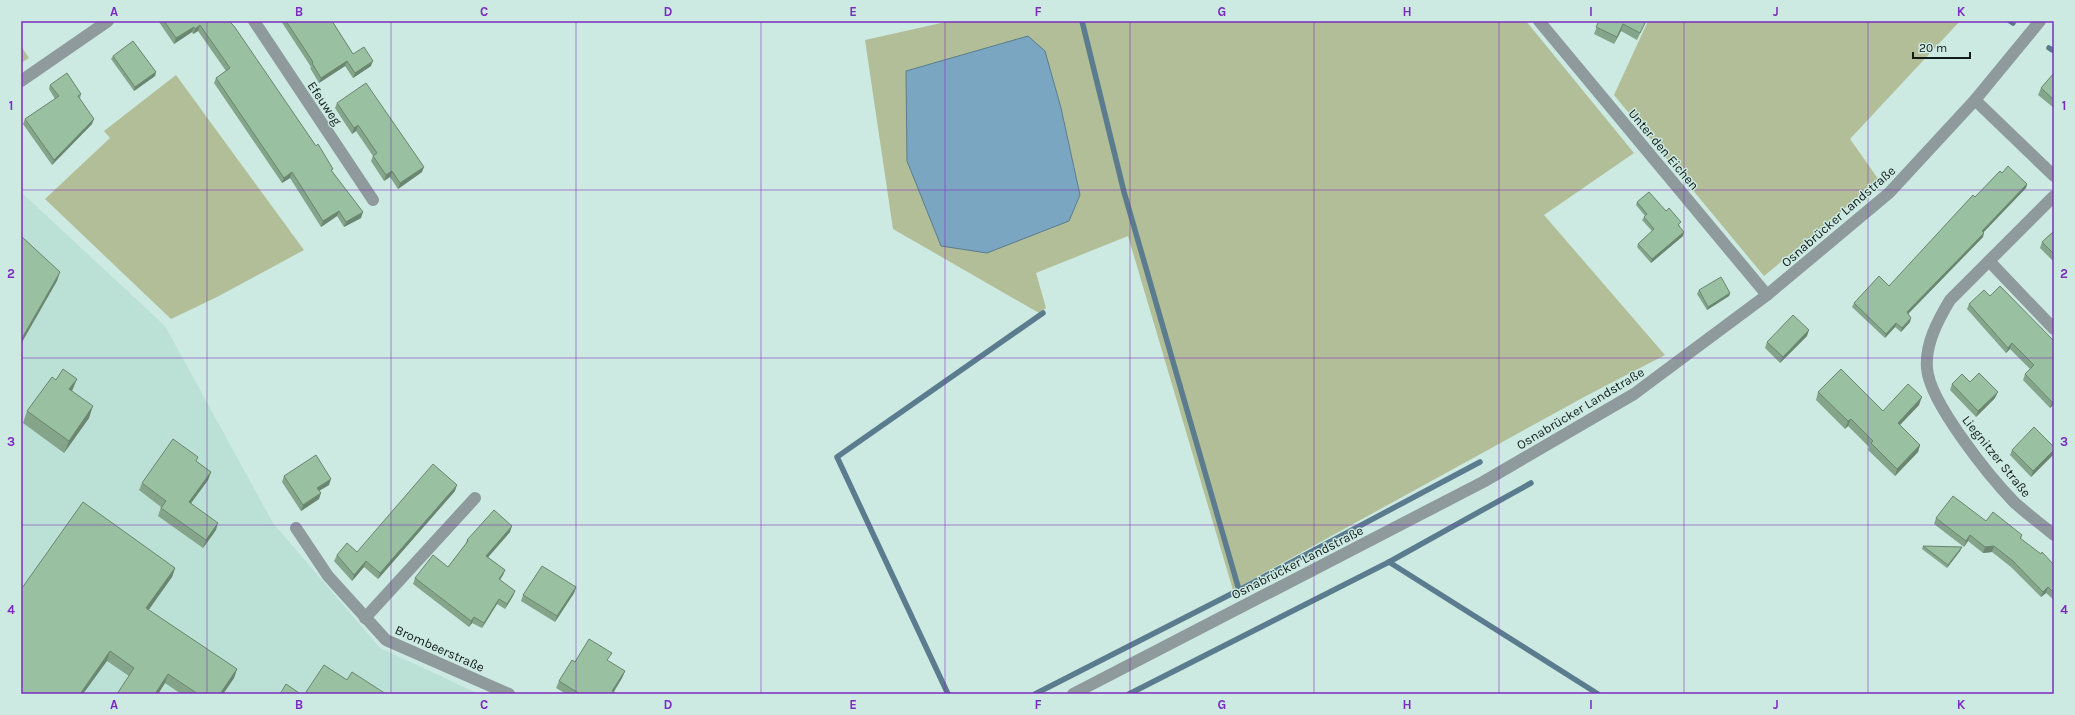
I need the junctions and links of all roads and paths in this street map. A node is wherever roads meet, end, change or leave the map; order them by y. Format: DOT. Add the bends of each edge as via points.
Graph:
graph roads {
  1 [pos="108,21"];
  2 [pos="254,21"];
  3 [pos="1539,21"];
  4 [pos="2040,21"];
  5 [pos="21,81"];
  6 [pos="1975,100"];
  7 [pos="2054,176"];
  8 [pos="2054,196"];
  9 [pos="373,200"];
  10 [pos="1989,261"];
  11 [pos="1767,295"];
  12 [pos="2054,329"];
  13 [pos="475,498"];
  14 [pos="296,528"];
  15 [pos="2054,535"];
  16 [pos="366,618"];
  17 [pos="509,694"];
  18 [pos="1073,694"];
  1 -- 5 [label="street"];
  2 -- 9 [label="street, Efeuweg"];
  3 -- 11 [label="street, Unter den Eichen"];
  4 -- 6 [label="street, Osnabrücker Landstraße"];
  6 -- 7 [label="street"];
  6 -- 11 [label="street, Osnabrücker Landstraße" via="1889,192"];
  8 -- 10 [label="street, Liegnitzer Straße"];
  10 -- 12 [label="street"];
  10 -- 15 [label="street, Liegnitzer Straße" via="1950,300 1939,318 1931,339 1927,368 1936,397 1963,440 2014,502"];
  11 -- 18 [label="street, Osnabrücker Landstraße" via="1634,394 1598,417 1483,482"];
  13 -- 16 [label="street"];
  14 -- 16 [label="street, Brombeerstraße" via="328,576"];
  16 -- 17 [label="street, Brombeerstraße" via="386,640"];
}
